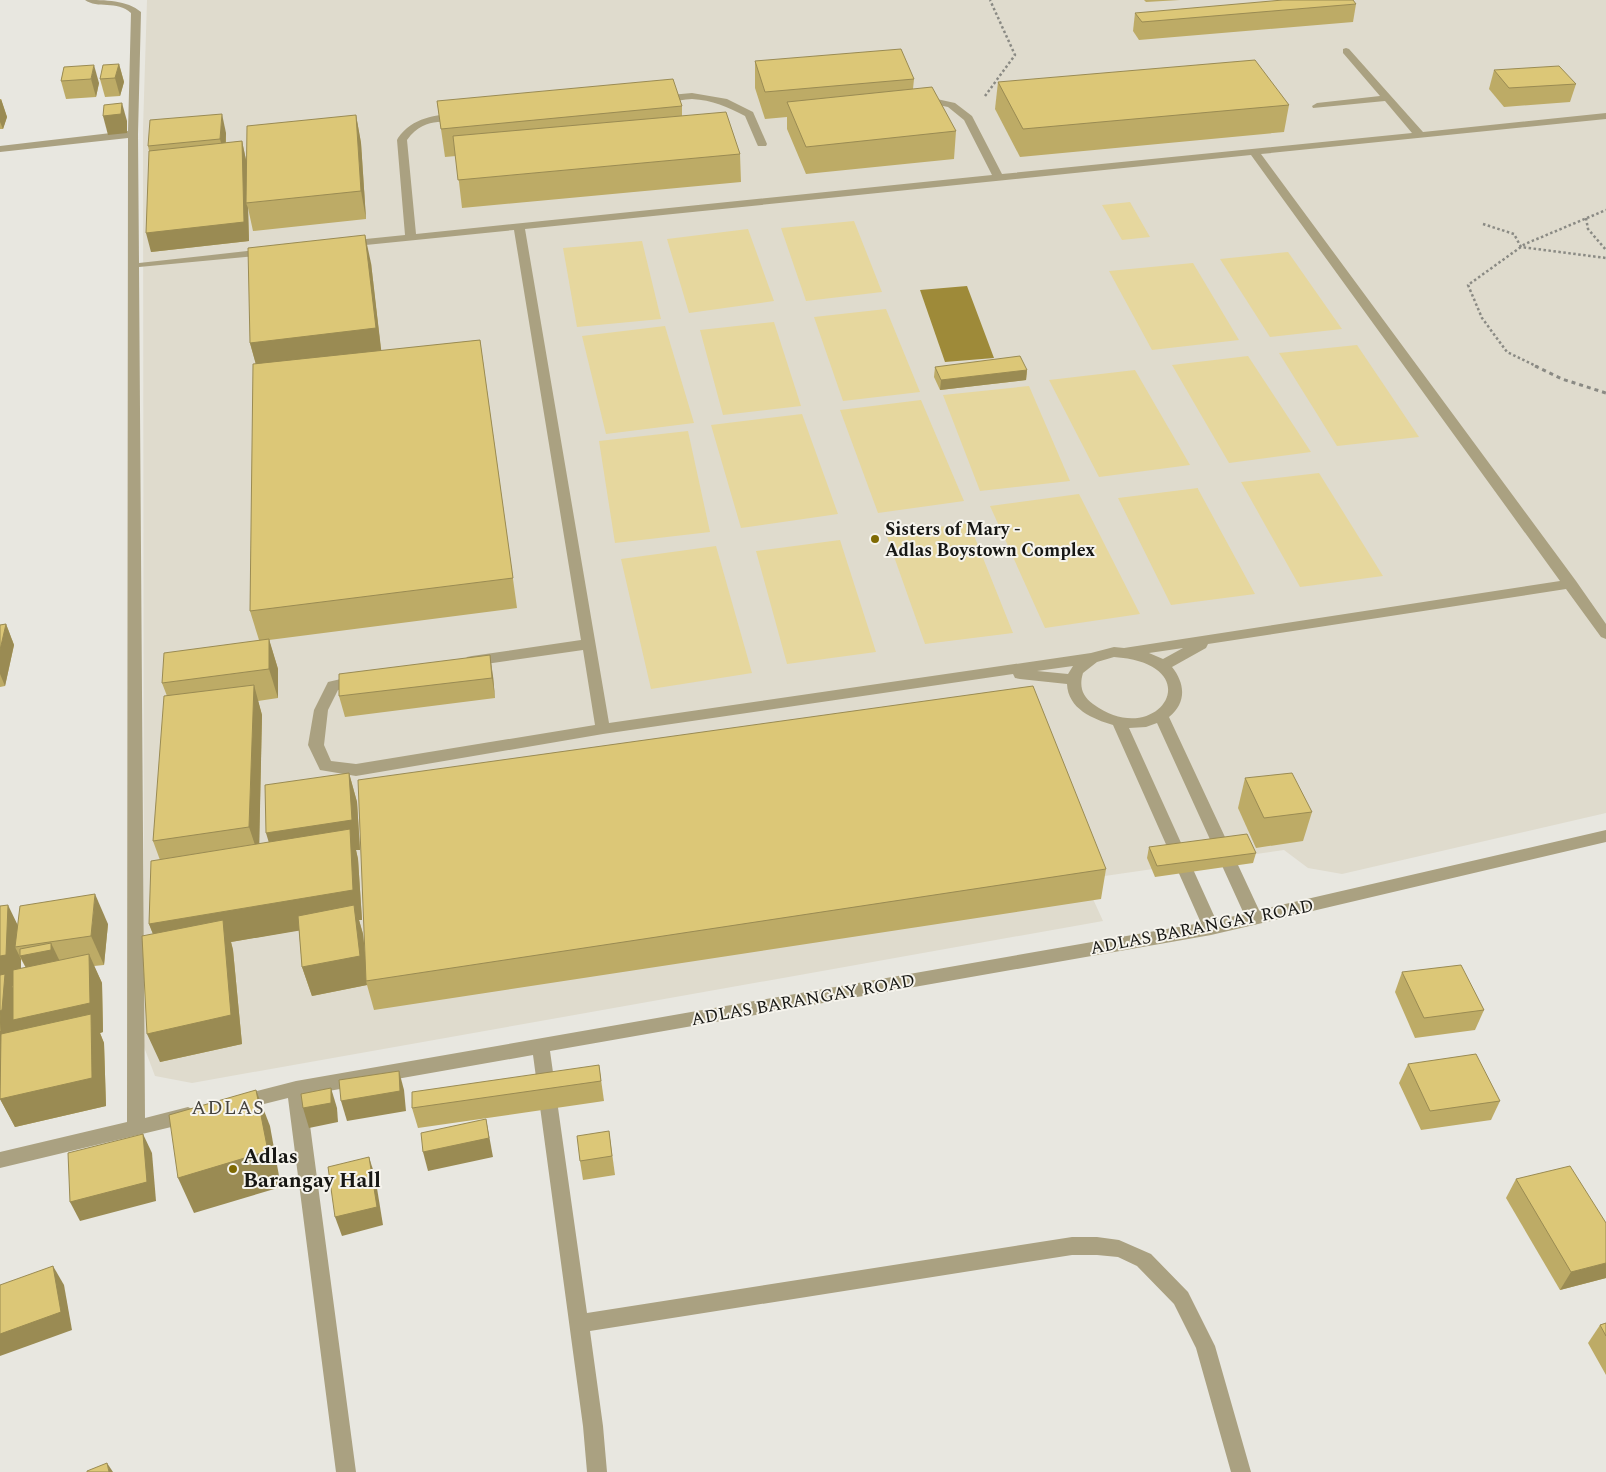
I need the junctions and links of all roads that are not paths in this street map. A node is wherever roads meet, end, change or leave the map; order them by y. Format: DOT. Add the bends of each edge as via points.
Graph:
graph roads {
  1 [pos="90,0"];
  2 [pos="1346,51"];
  3 [pos="1389,98"];
  4 [pos="653,100"];
  5 [pos="923,100"];
  6 [pos="1317,106"];
  7 [pos="467,115"];
  8 [pos="1606,116"];
  9 [pos="133,134"];
  10 [pos="1420,135"];
  11 [pos="762,144"];
  12 [pos="0,149"];
  13 [pos="1254,152"];
  14 [pos="999,178"];
  15 [pos="519,226"];
  16 [pos="411,237"];
  17 [pos="332,245"];
  18 [pos="282,250"];
  19 [pos="144,264"];
  20 [pos="1572,584"];
  21 [pos="1606,634"];
  22 [pos="1211,640"];
  23 [pos="589,644"];
  24 [pos="1127,652"];
  25 [pos="1091,658"];
  26 [pos="461,663"];
  27 [pos="1162,666"];
  28 [pos="1001,671"];
  29 [pos="372,676"];
  30 [pos="1073,680"];
  31 [pos="1161,715"];
  32 [pos="1120,722"];
  33 [pos="604,729"];
  34 [pos="1606,836"];
  35 [pos="1255,919"];
  36 [pos="1211,928"];
  37 [pos="541,1046"];
  38 [pos="296,1088"];
  39 [pos="221,1107"];
  40 [pos="202,1112"];
  41 [pos="136,1128"];
  42 [pos="0,1160"];
  43 [pos="578,1324"];
  44 [pos="346,1472"];
  45 [pos="597,1472"];
  46 [pos="1241,1472"];
  1 -- 9 [label="street" via="122,2 136,12"];
  2 -- 3 [label="street"];
  3 -- 6 [label="street"];
  3 -- 10 [label="street"];
  4 -- 11 [label="street" via="692,96 723,101 749,114"];
  5 -- 14 [label="street" via="951,105 968,118"];
  7 -- 16 [label="street" via="419,123 408,130 402,140"];
  8 -- 10 [label="street"];
  9 -- 12 [label="street"];
  9 -- 41 [label="street"];
  10 -- 13 [label="street"];
  13 -- 14 [label="street"];
  13 -- 20 [label="street"];
  14 -- 15 [label="street"];
  15 -- 16 [label="street"];
  15 -- 23 [label="street"];
  16 -- 17 [label="street"];
  18 -- 19 [label="street"];
  20 -- 21 [label="street"];
  20 -- 22 [label="street"];
  22 -- 24 [label="street"];
  22 -- 27 [label="street"];
  23 -- 26 [label="street"];
  23 -- 33 [label="street"];
  24 -- 25 [label="street"];
  24 -- 27 [label="street"];
  25 -- 28 [label="street"];
  25 -- 30 [label="street" via="1076,671"];
  27 -- 31 [label="street" via="1176,687 1176,697"];
  28 -- 30 [label="street"];
  28 -- 33 [label="street"];
  29 -- 33 [label="street" via="333,686 321,710 316,745 324,766 356,770"];
  30 -- 32 [label="street" via="1080,702 1090,711"];
  31 -- 32 [label="street" via="1142,722"];
  31 -- 35 [label="street"];
  32 -- 36 [label="street"];
  34 -- 35 [label="street, ADLAS BARANGAY ROAD"];
  35 -- 36 [label="street, ADLAS BARANGAY ROAD"];
  36 -- 37 [label="street, ADLAS BARANGAY ROAD"];
  37 -- 38 [label="street, ADLAS BARANGAY ROAD"];
  37 -- 43 [label="street"];
  38 -- 39 [label="street, ADLAS BARANGAY ROAD"];
  38 -- 44 [label="street"];
  40 -- 41 [label="street"];
  41 -- 42 [label="street"];
  43 -- 45 [label="street"];
  43 -- 46 [label="street" via="1072,1246 1119,1250 1144,1260 1181,1298 1205,1346"];
}
